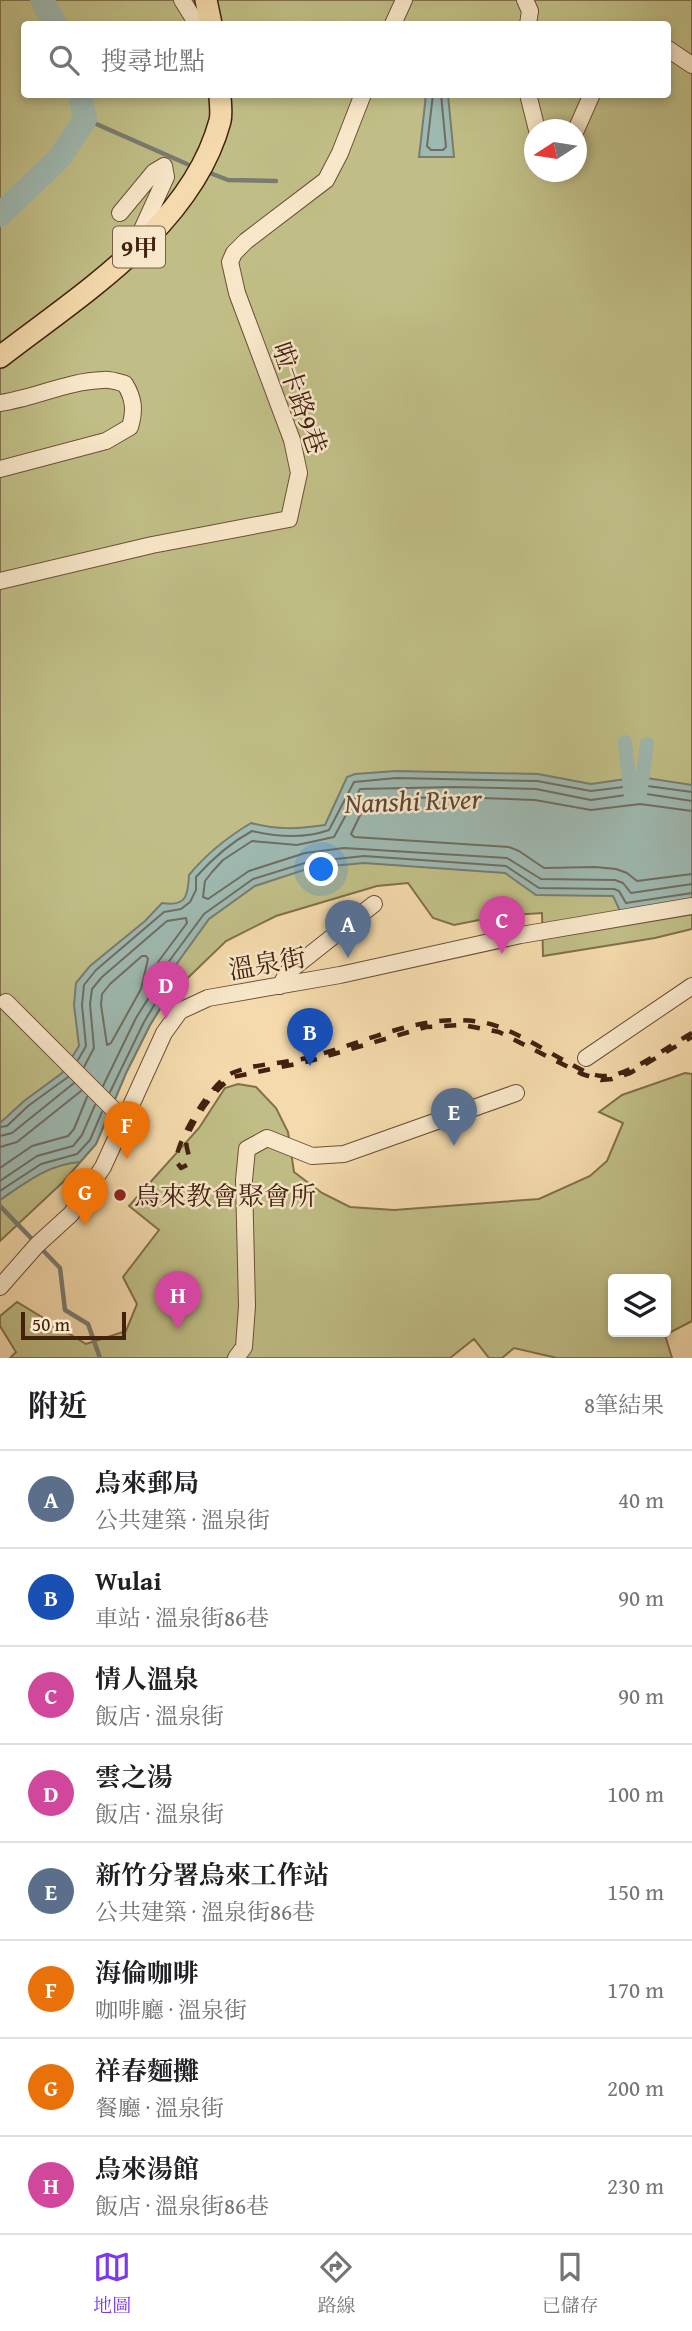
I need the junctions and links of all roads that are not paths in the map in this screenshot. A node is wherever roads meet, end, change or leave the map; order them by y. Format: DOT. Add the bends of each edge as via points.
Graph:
graph roads {
  1 [pos="182,0"];
  2 [pos="206,0"];
  3 [pos="404,0"];
  4 [pos="525,0"];
  5 [pos="195,21"];
  6 [pos="210,21"];
  7 [pos="394,21"];
  8 [pos="528,21"];
  9 [pos="671,52"];
  10 [pos="692,65"];
  11 [pos="220,98"];
  12 [pos="362,98"];
  13 [pos="529,98"];
  14 [pos="590,98"];
  15 [pos="534,119"];
  16 [pos="581,119"];
  17 [pos="120,213"];
  18 [pos="131,256"];
  19 [pos="0,357"];
  20 [pos="0,403"];
  21 [pos="0,468"];
  22 [pos="0,581"];
  23 [pos="374,904"];
  24 [pos="692,906"];
  25 [pos="692,985"];
  26 [pos="280,986"];
  27 [pos="6,1002"];
  28 [pos="586,1058"];
  29 [pos="516,1093"];
  30 [pos="125,1121"];
  31 [pos="0,1287"];
  32 [pos="236,1358"];
  1 -- 5 [label="street"];
  2 -- 6 [label="main road"];
  3 -- 7 [label="street"];
  4 -- 8 [label="street"];
  9 -- 10 [label="street"];
  11 -- 18 [label="main road, 9甲" via="220,119 187,194"];
  12 -- 22 [label="street, 啦卡路9巷" via="326,180 246,241 230,262 237,293 292,440 299,473 289,519 164,542"];
  13 -- 15 [label="street"];
  14 -- 16 [label="street"];
  17 -- 18 [label="street" via="164,166 166,177"];
  18 -- 19 [label="main road, 9甲"];
  20 -- 21 [label="street" via="106,379 125,384 133,398 134,414 130,427 106,441"];
  23 -- 26 [label="street" via="288,972"];
  24 -- 26 [label="street, 溫泉街" via="521,935"];
  25 -- 28 [label="street"];
  26 -- 30 [label="street, 溫泉街" via="208,998 180,1011 164,1033"];
  27 -- 30 [label="street"];
  29 -- 32 [label="street" via="344,1154 312,1156 267,1138 247,1149 246,1319 244,1347"];
  30 -- 31 [label="street, 溫泉街" via="103,1167 71,1213"];
}
